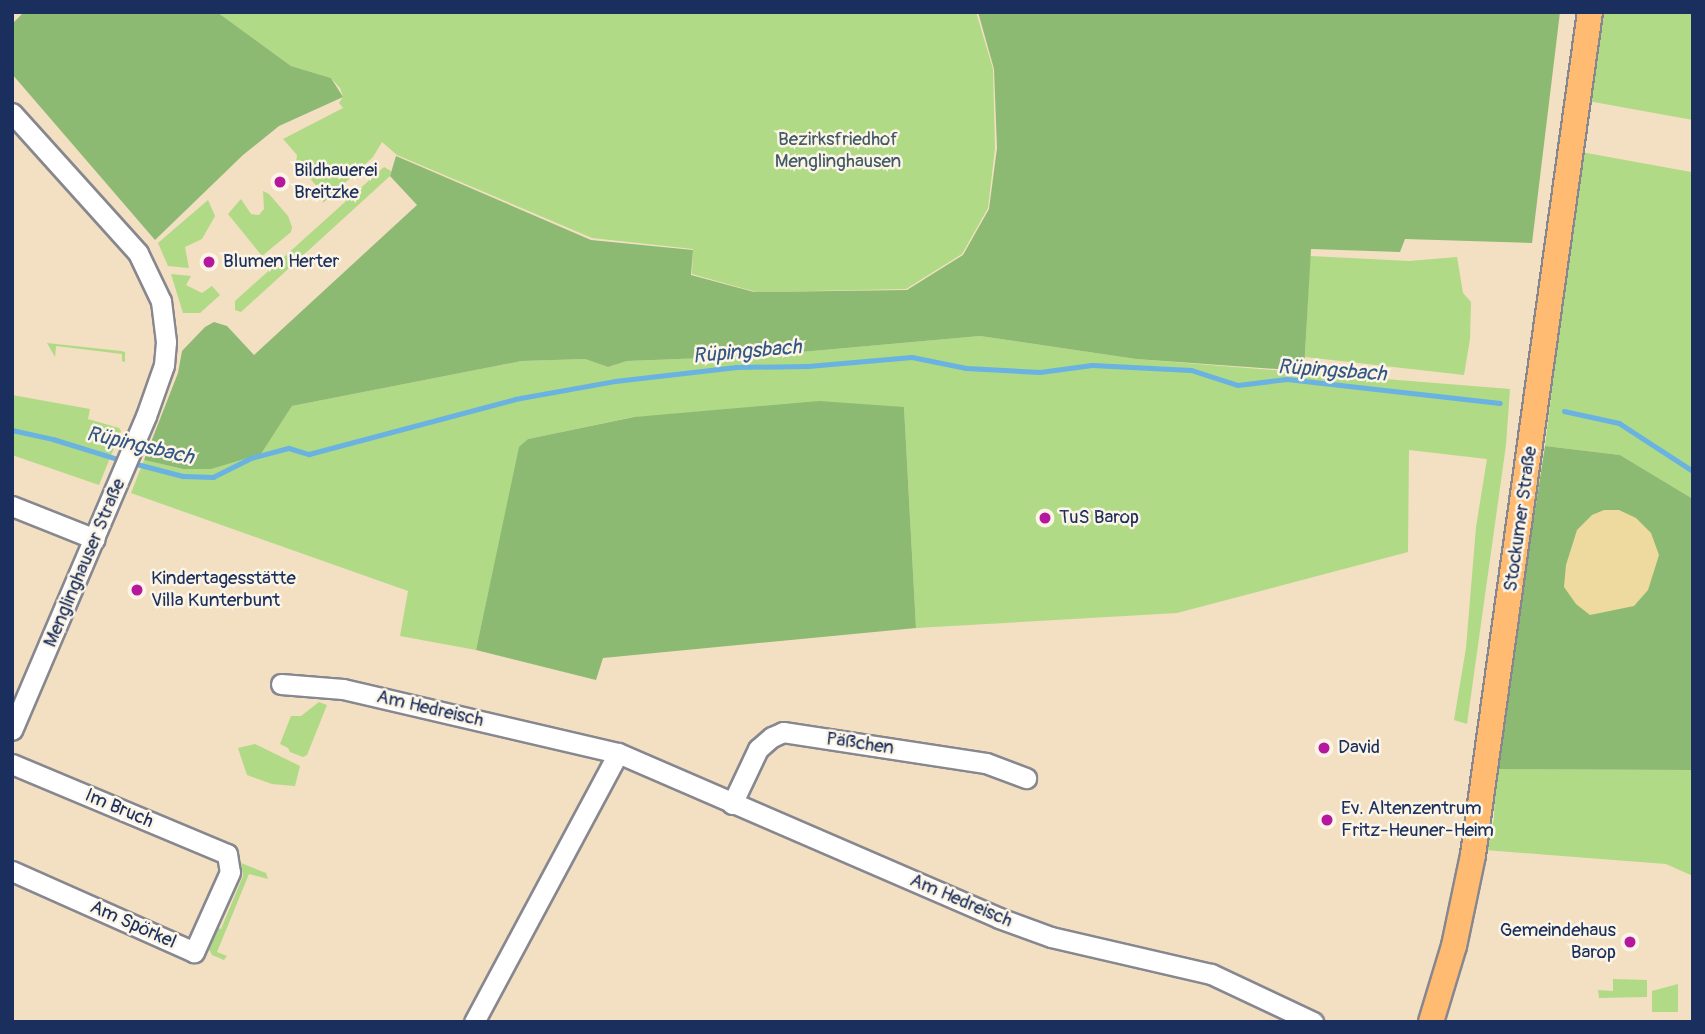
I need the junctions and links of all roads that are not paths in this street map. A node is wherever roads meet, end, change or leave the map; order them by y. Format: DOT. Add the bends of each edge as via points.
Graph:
graph roads {
  1 [pos="1590,12"];
  2 [pos="12,113"];
  3 [pos="12,506"];
  4 [pos="95,539"];
  5 [pos="281,684"];
  6 [pos="17,705"];
  7 [pos="12,730"];
  8 [pos="618,754"];
  9 [pos="12,764"];
  10 [pos="1026,778"];
  11 [pos="732,804"];
  12 [pos="227,854"];
  13 [pos="12,872"];
  14 [pos="474,1022"];
  15 [pos="1313,1022"];
  16 [pos="1431,1022"];
  1 -- 16 [label="main road, Stockumer Straße" via="1473,855 1454,946"];
  2 -- 4 [label="street, Menglinghauser Straße" via="138,253 161,301 164,365"];
  3 -- 4 [label="street"];
  4 -- 6 [label="street, Menglinghauser Straße"];
  5 -- 8 [label="street, Am Hedreisch" via="343,689"];
  6 -- 7 [label="street, Menglinghauser Straße"];
  8 -- 11 [label="street, Am Hedreisch"];
  8 -- 14 [label="street"];
  9 -- 12 [label="street, Im Bruch"];
  10 -- 11 [label="street, Päßchen" via="986,763 783,732 758,749"];
  11 -- 15 [label="street, Am Hedreisch" via="999,918 1051,937 1211,974"];
  12 -- 13 [label="street, Am Spörkel" via="230,872 194,952"];
}
